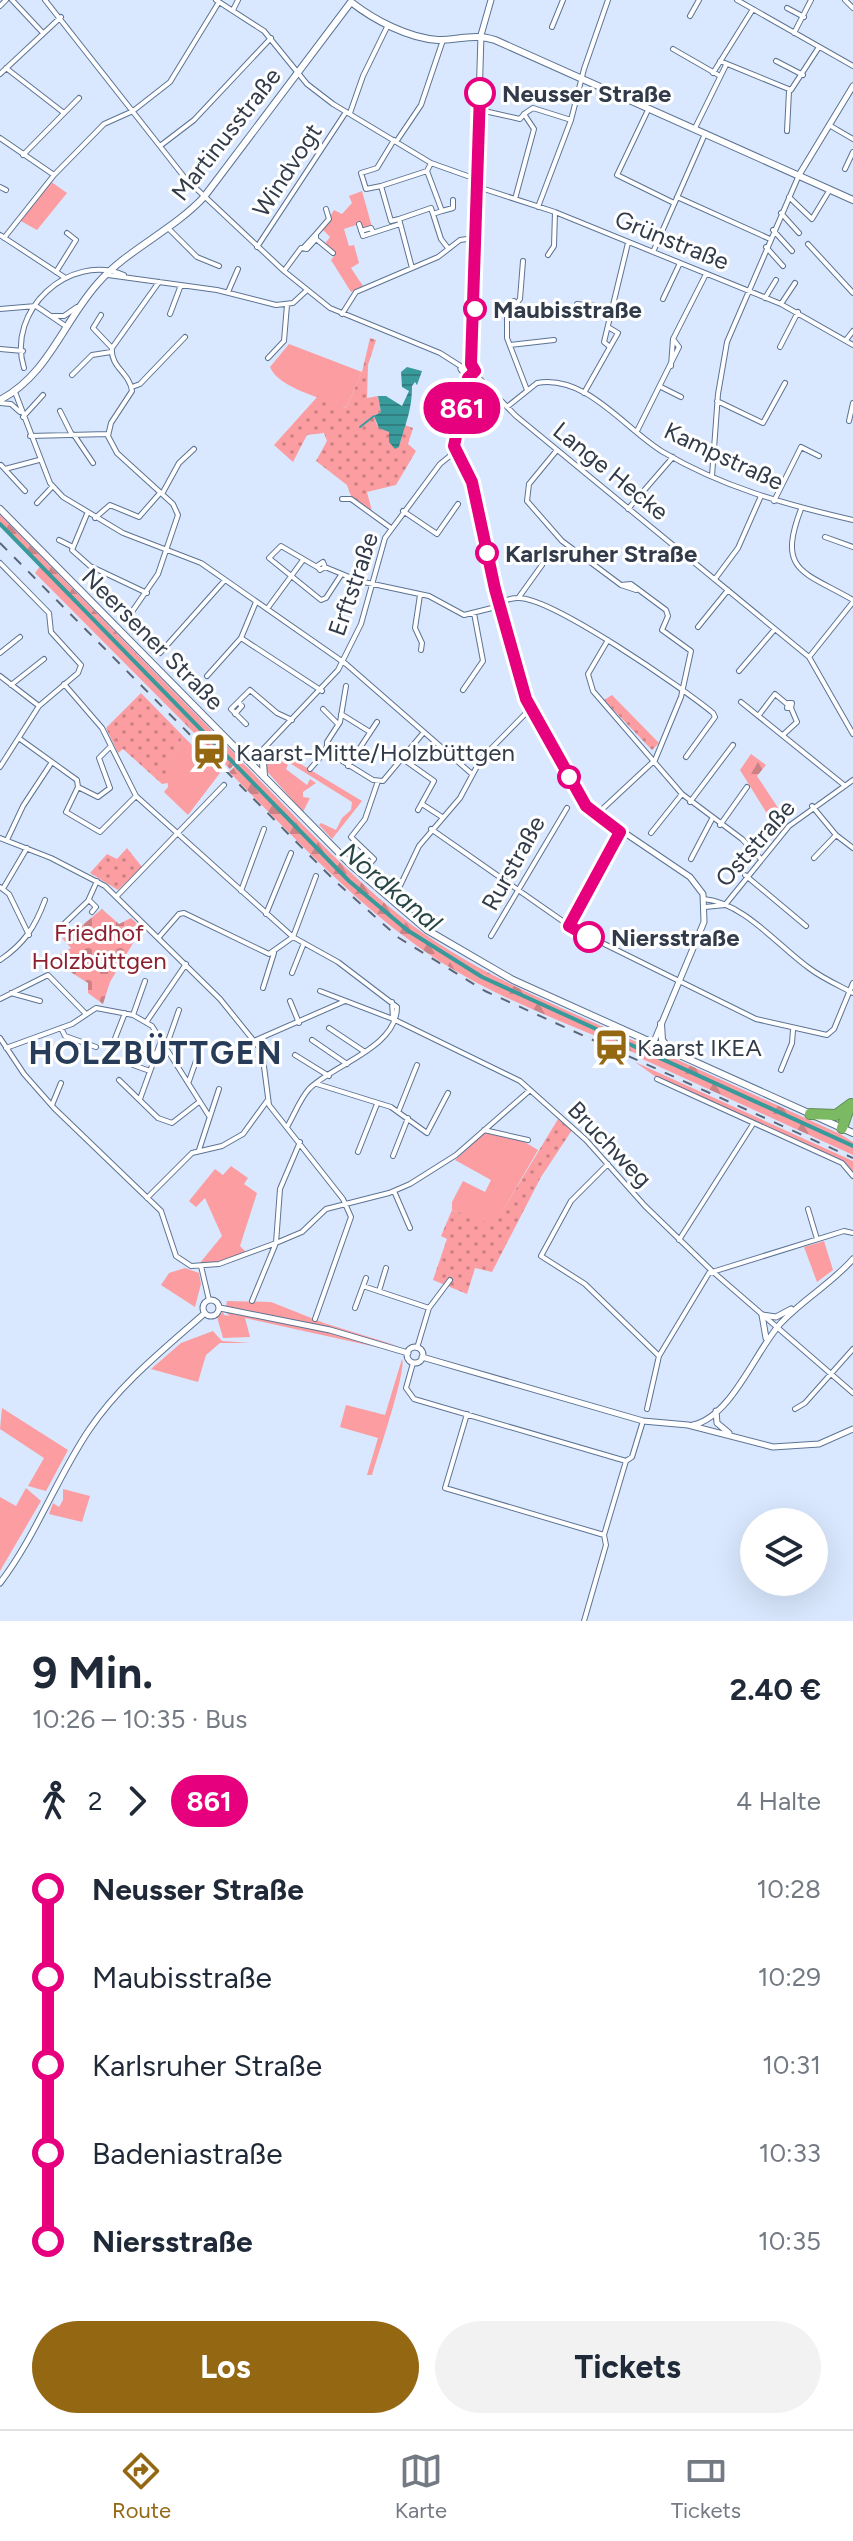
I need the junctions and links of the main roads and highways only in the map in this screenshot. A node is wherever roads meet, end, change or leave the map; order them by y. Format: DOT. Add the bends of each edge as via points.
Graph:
graph roads {
  1 [pos="350,1"];
  2 [pos="853,200"];
  3 [pos="3,402"];
  4 [pos="0,509"];
  5 [pos="262,751"];
  6 [pos="265,778"];
  7 [pos="661,1024"];
  8 [pos="673,1053"];
  9 [pos="852,1103"];
  10 [pos="810,1114"];
  11 [pos="848,1131"];
  1 -- 2 [label="main road" via="388,25 443,40 481,35"];
  1 -- 3 [label="main road, Martinusstraße" via="204,197 108,272 39,369"];
  4 -- 6 [label="main road, Neersener Straße"];
  5 -- 6 [label="main road"];
  6 -- 8 [label="main road, Neersener Straße" via="369,882 427,930 501,974"];
  7 -- 8 [label="main road" via="662,1040"];
  8 -- 10 [label="main road, Neersener Straße"];
  9 -- 10 [label="highway" via="836,1115"];
  9 -- 11 [label="highway"];
  10 -- 11 [label="main road, Neersener Straße"];
}
